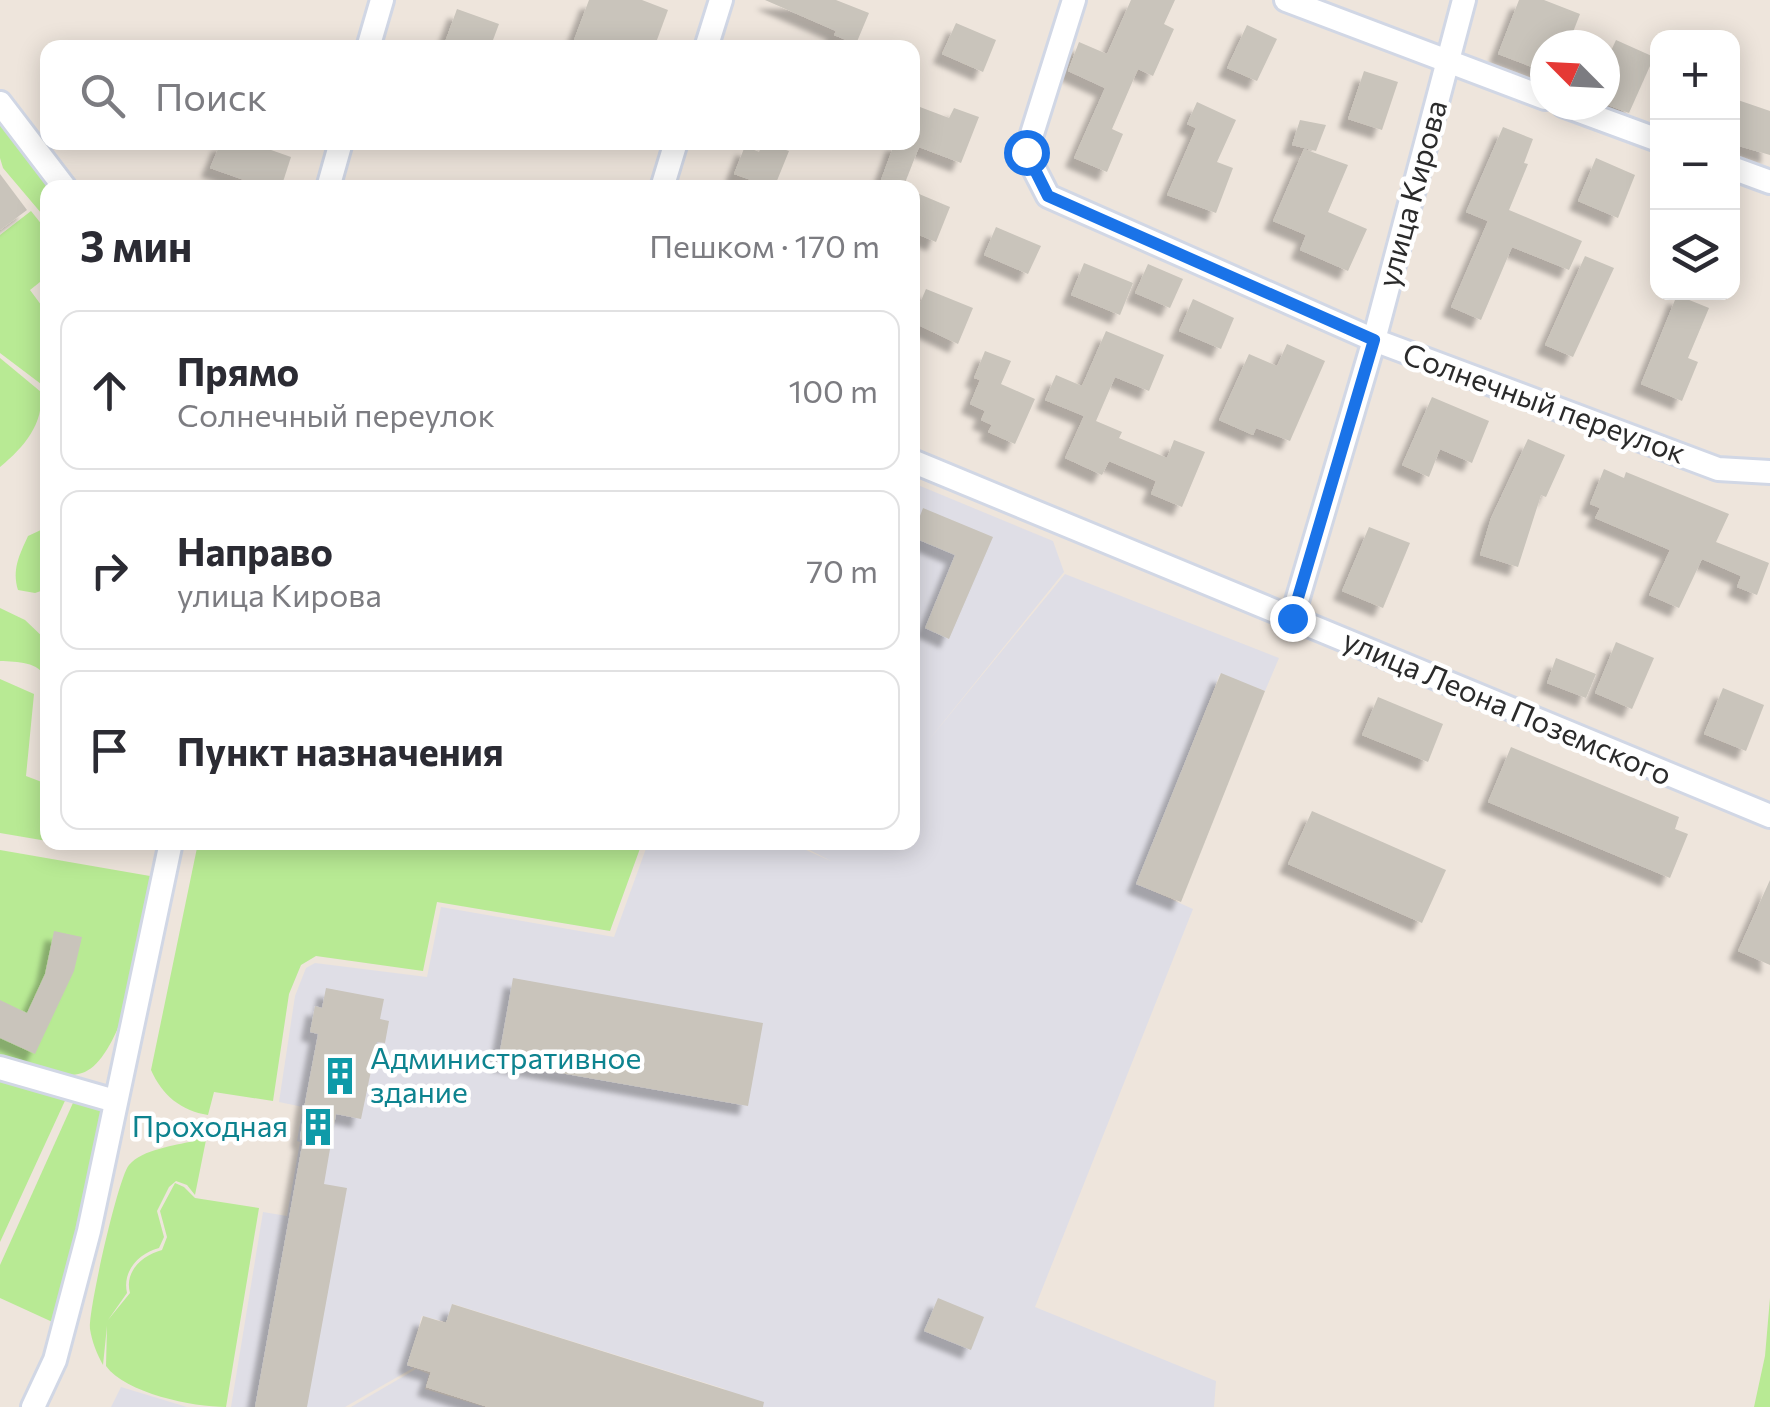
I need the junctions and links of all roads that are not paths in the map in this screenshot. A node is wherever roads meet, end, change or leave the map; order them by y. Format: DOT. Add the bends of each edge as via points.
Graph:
graph roads {
  1 [pos="382,0"];
  2 [pos="720,0"];
  3 [pos="1074,0"];
  4 [pos="1286,0"];
  5 [pos="1464,0"];
  6 [pos="370,40"];
  7 [pos="708,40"];
  8 [pos="1448,62"];
  9 [pos="1530,92"];
  10 [pos="0,103"];
  11 [pos="1604,120"];
  12 [pos="1650,137"];
  13 [pos="339,150"];
  14 [pos="674,150"];
  15 [pos="1740,171"];
  16 [pos="59,180"];
  17 [pos="330,180"];
  18 [pos="664,180"];
  19 [pos="1770,182"];
  20 [pos="1374,340"];
  21 [pos="920,464"];
  22 [pos="1770,472"];
  23 [pos="1292,618"];
  24 [pos="1770,816"];
  25 [pos="169,850"];
  26 [pos="0,1068"];
  27 [pos="115,1100"];
  28 [pos="32,1407"];
  1 -- 6 [label="street"];
  2 -- 7 [label="street"];
  3 -- 20 [label="street, Солнечный переулок" via="1026,152 1048,196"];
  4 -- 8 [label="street"];
  5 -- 8 [label="street, улица Кирова"];
  8 -- 9 [label="street"];
  8 -- 20 [label="street, улица Кирова"];
  10 -- 16 [label="street"];
  11 -- 12 [label="street"];
  13 -- 17 [label="street"];
  14 -- 18 [label="street"];
  15 -- 19 [label="street"];
  20 -- 22 [label="street, Солнечный переулок" via="1718,469"];
  20 -- 23 [label="street, улица Кирова"];
  21 -- 23 [label="street, улица Леона Поземского"];
  23 -- 24 [label="street, улица Леона Поземского"];
  25 -- 27 [label="street"];
  26 -- 27 [label="street"];
  27 -- 28 [label="street" via="60,1342"];
}
